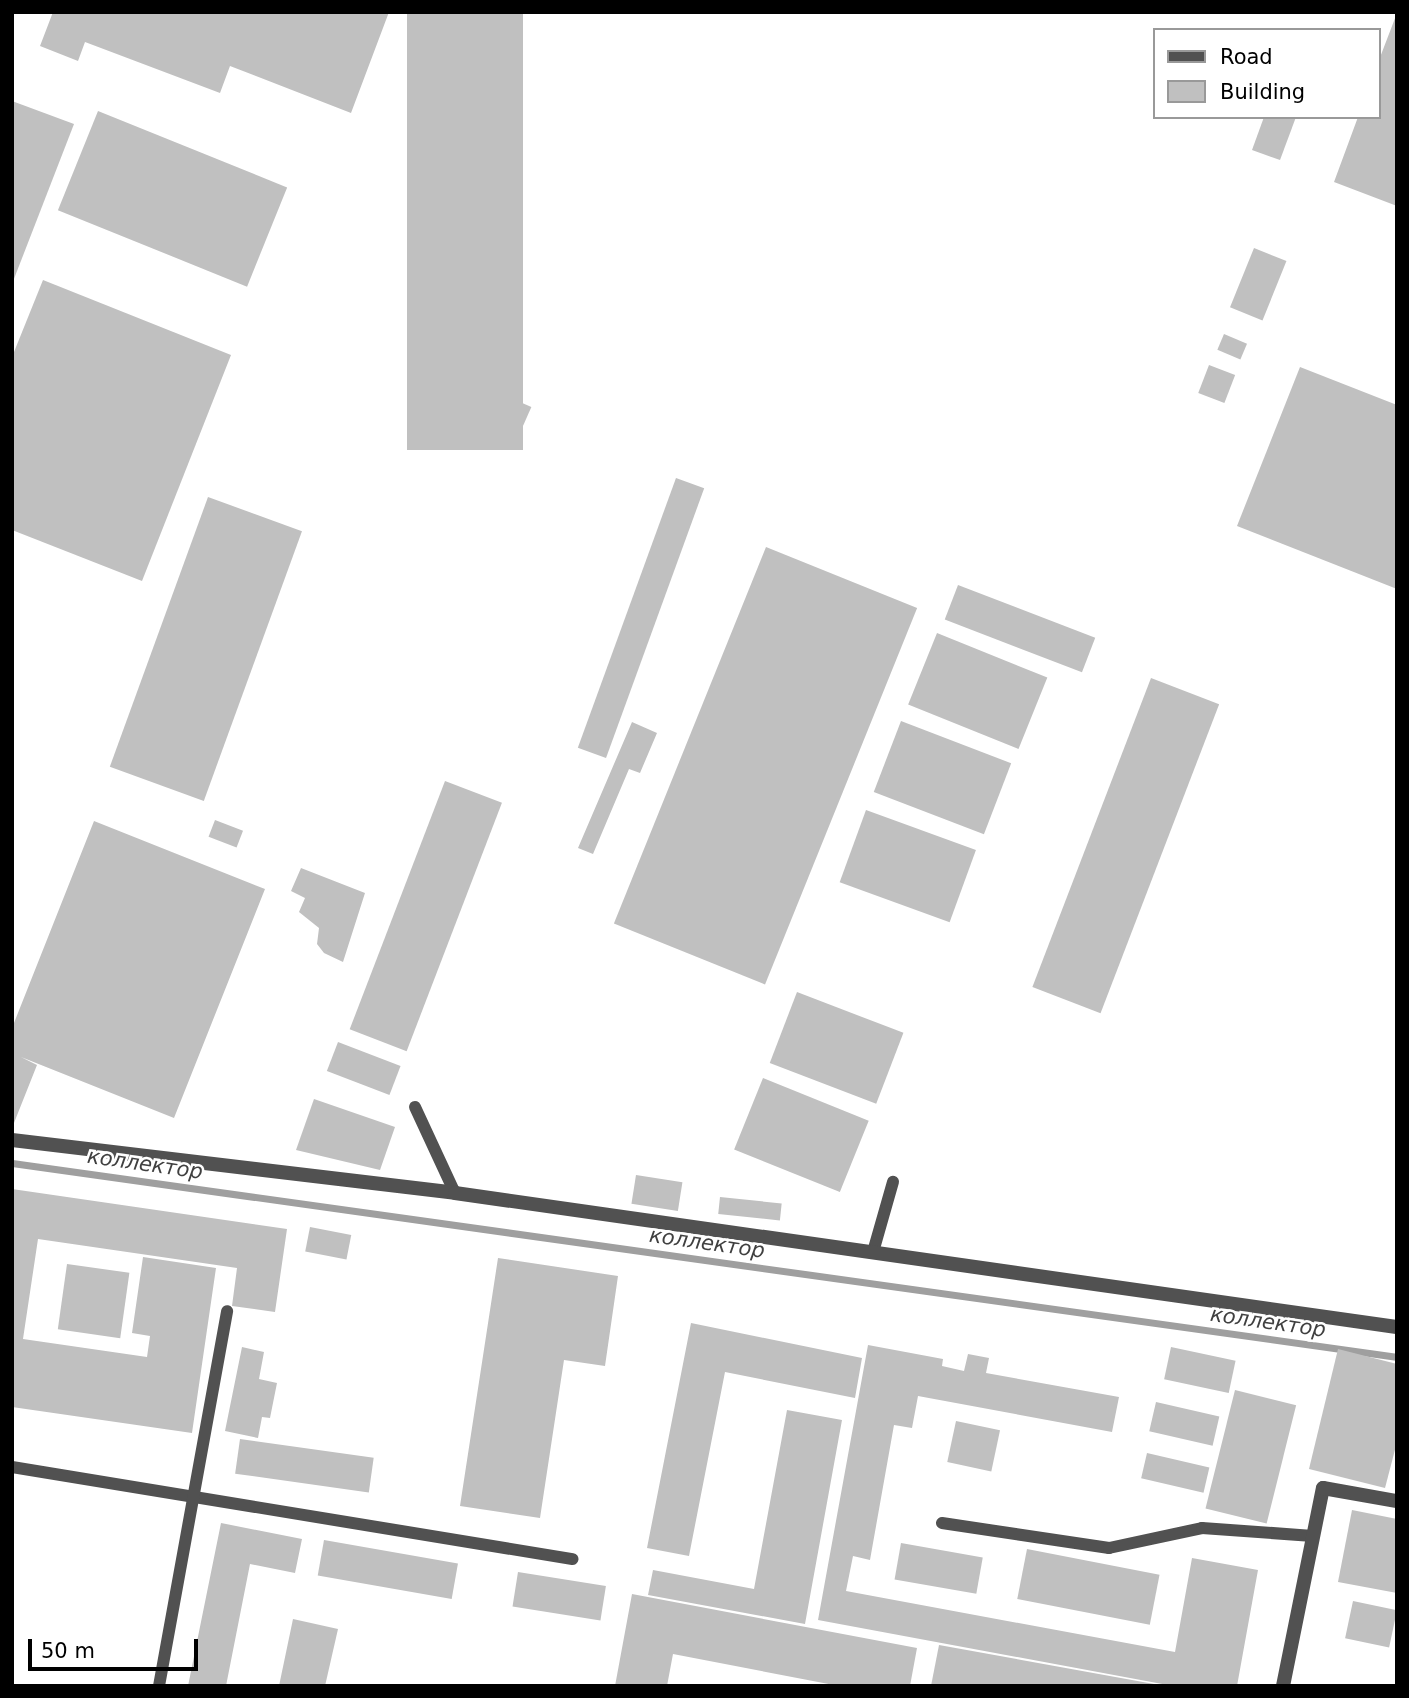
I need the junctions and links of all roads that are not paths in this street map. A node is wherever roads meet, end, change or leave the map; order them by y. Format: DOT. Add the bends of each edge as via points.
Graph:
graph roads {
  1 [pos="415,1107"];
  2 [pos="12,1139"];
  3 [pos="893,1182"];
  4 [pos="456,1193"];
  5 [pos="873,1252"];
  6 [pos="227,1311"];
  7 [pos="1397,1327"];
  8 [pos="12,1467"];
  9 [pos="193,1493"];
  10 [pos="1397,1501"];
  11 [pos="942,1523"];
  12 [pos="1313,1536"];
  13 [pos="572,1559"];
  14 [pos="159,1686"];
  15 [pos="1283,1686"];
  1 -- 4 [label="lane"];
  2 -- 4 [label="street"];
  3 -- 5 [label="lane"];
  4 -- 5 [label="street"];
  5 -- 7 [label="street"];
  6 -- 9 [label="lane"];
  8 -- 9 [label="lane"];
  9 -- 13 [label="lane"];
  9 -- 14 [label="lane"];
  10 -- 12 [label="street" via="1323,1488"];
  11 -- 12 [label="lane" via="1109,1548 1202,1528"];
  12 -- 15 [label="street"];
}
